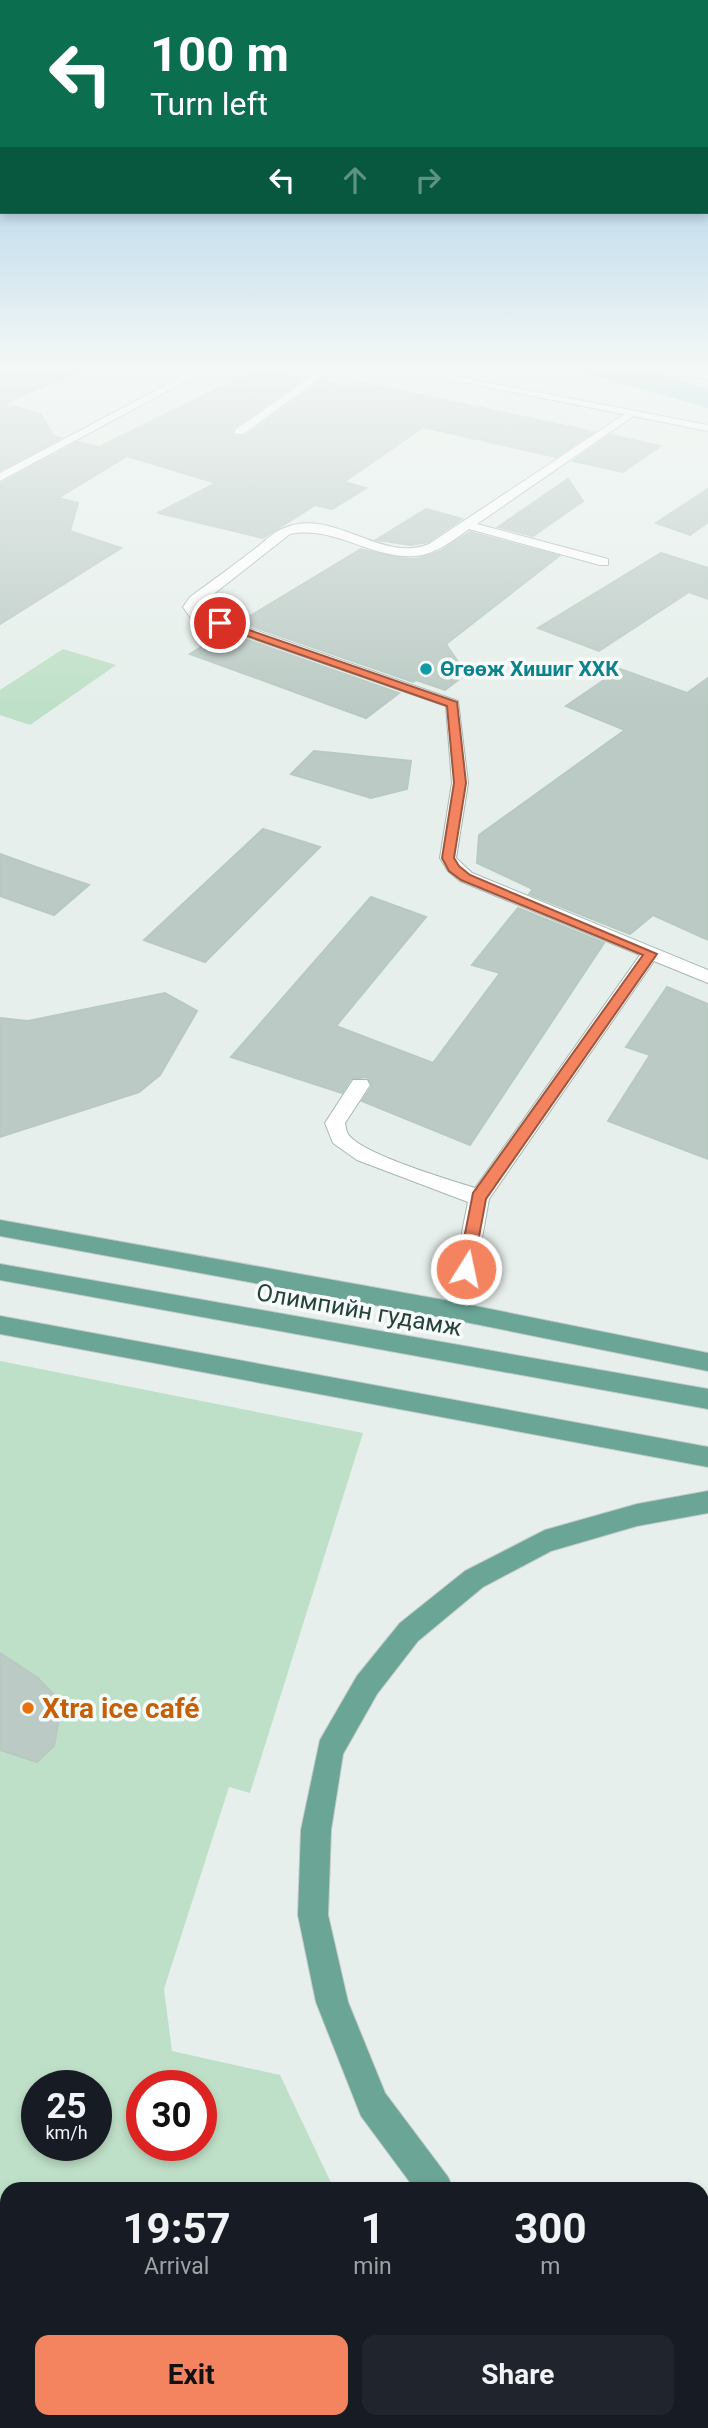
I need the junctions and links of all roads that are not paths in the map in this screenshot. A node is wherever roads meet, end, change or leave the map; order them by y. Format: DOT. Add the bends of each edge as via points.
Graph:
graph roads {
  1 [pos="531,480"];
  2 [pos="467,524"];
  3 [pos="604,562"];
  4 [pos="650,954"];
  5 [pos="708,978"];
  6 [pos="360,1085"];
  7 [pos="479,1198"];
  8 [pos="0,1228"];
  9 [pos="0,1272"];
  10 [pos="455,1311"];
  11 [pos="0,1325"];
  12 [pos="708,1362"];
  13 [pos="708,1399"];
  14 [pos="708,1457"];
  15 [pos="708,1502"];
  16 [pos="431,2182"];
  1 -- 2 [label="street"];
  2 -- 3 [label="street"];
  2 -- 4 [label="street" via="415,552 315,527 298,527 286,531 190,607 195,614 453,704 460,783 448,858 454,868"];
  4 -- 5 [label="street"];
  4 -- 7 [label="street"];
  6 -- 7 [label="street" via="335,1123 339,1137 352,1149"];
  7 -- 10 [label="street"];
  8 -- 10 [label="main road"];
  9 -- 13 [label="main road, Олимпийн гудамж"];
  10 -- 12 [label="main road"];
  11 -- 14 [label="main road"];
  15 -- 16 [label="main road" via="637,1515 545,1541 474,1579 409,1632 367,1685 330,1750 316,1830 313,1915 332,2002 373,2104"];
}
